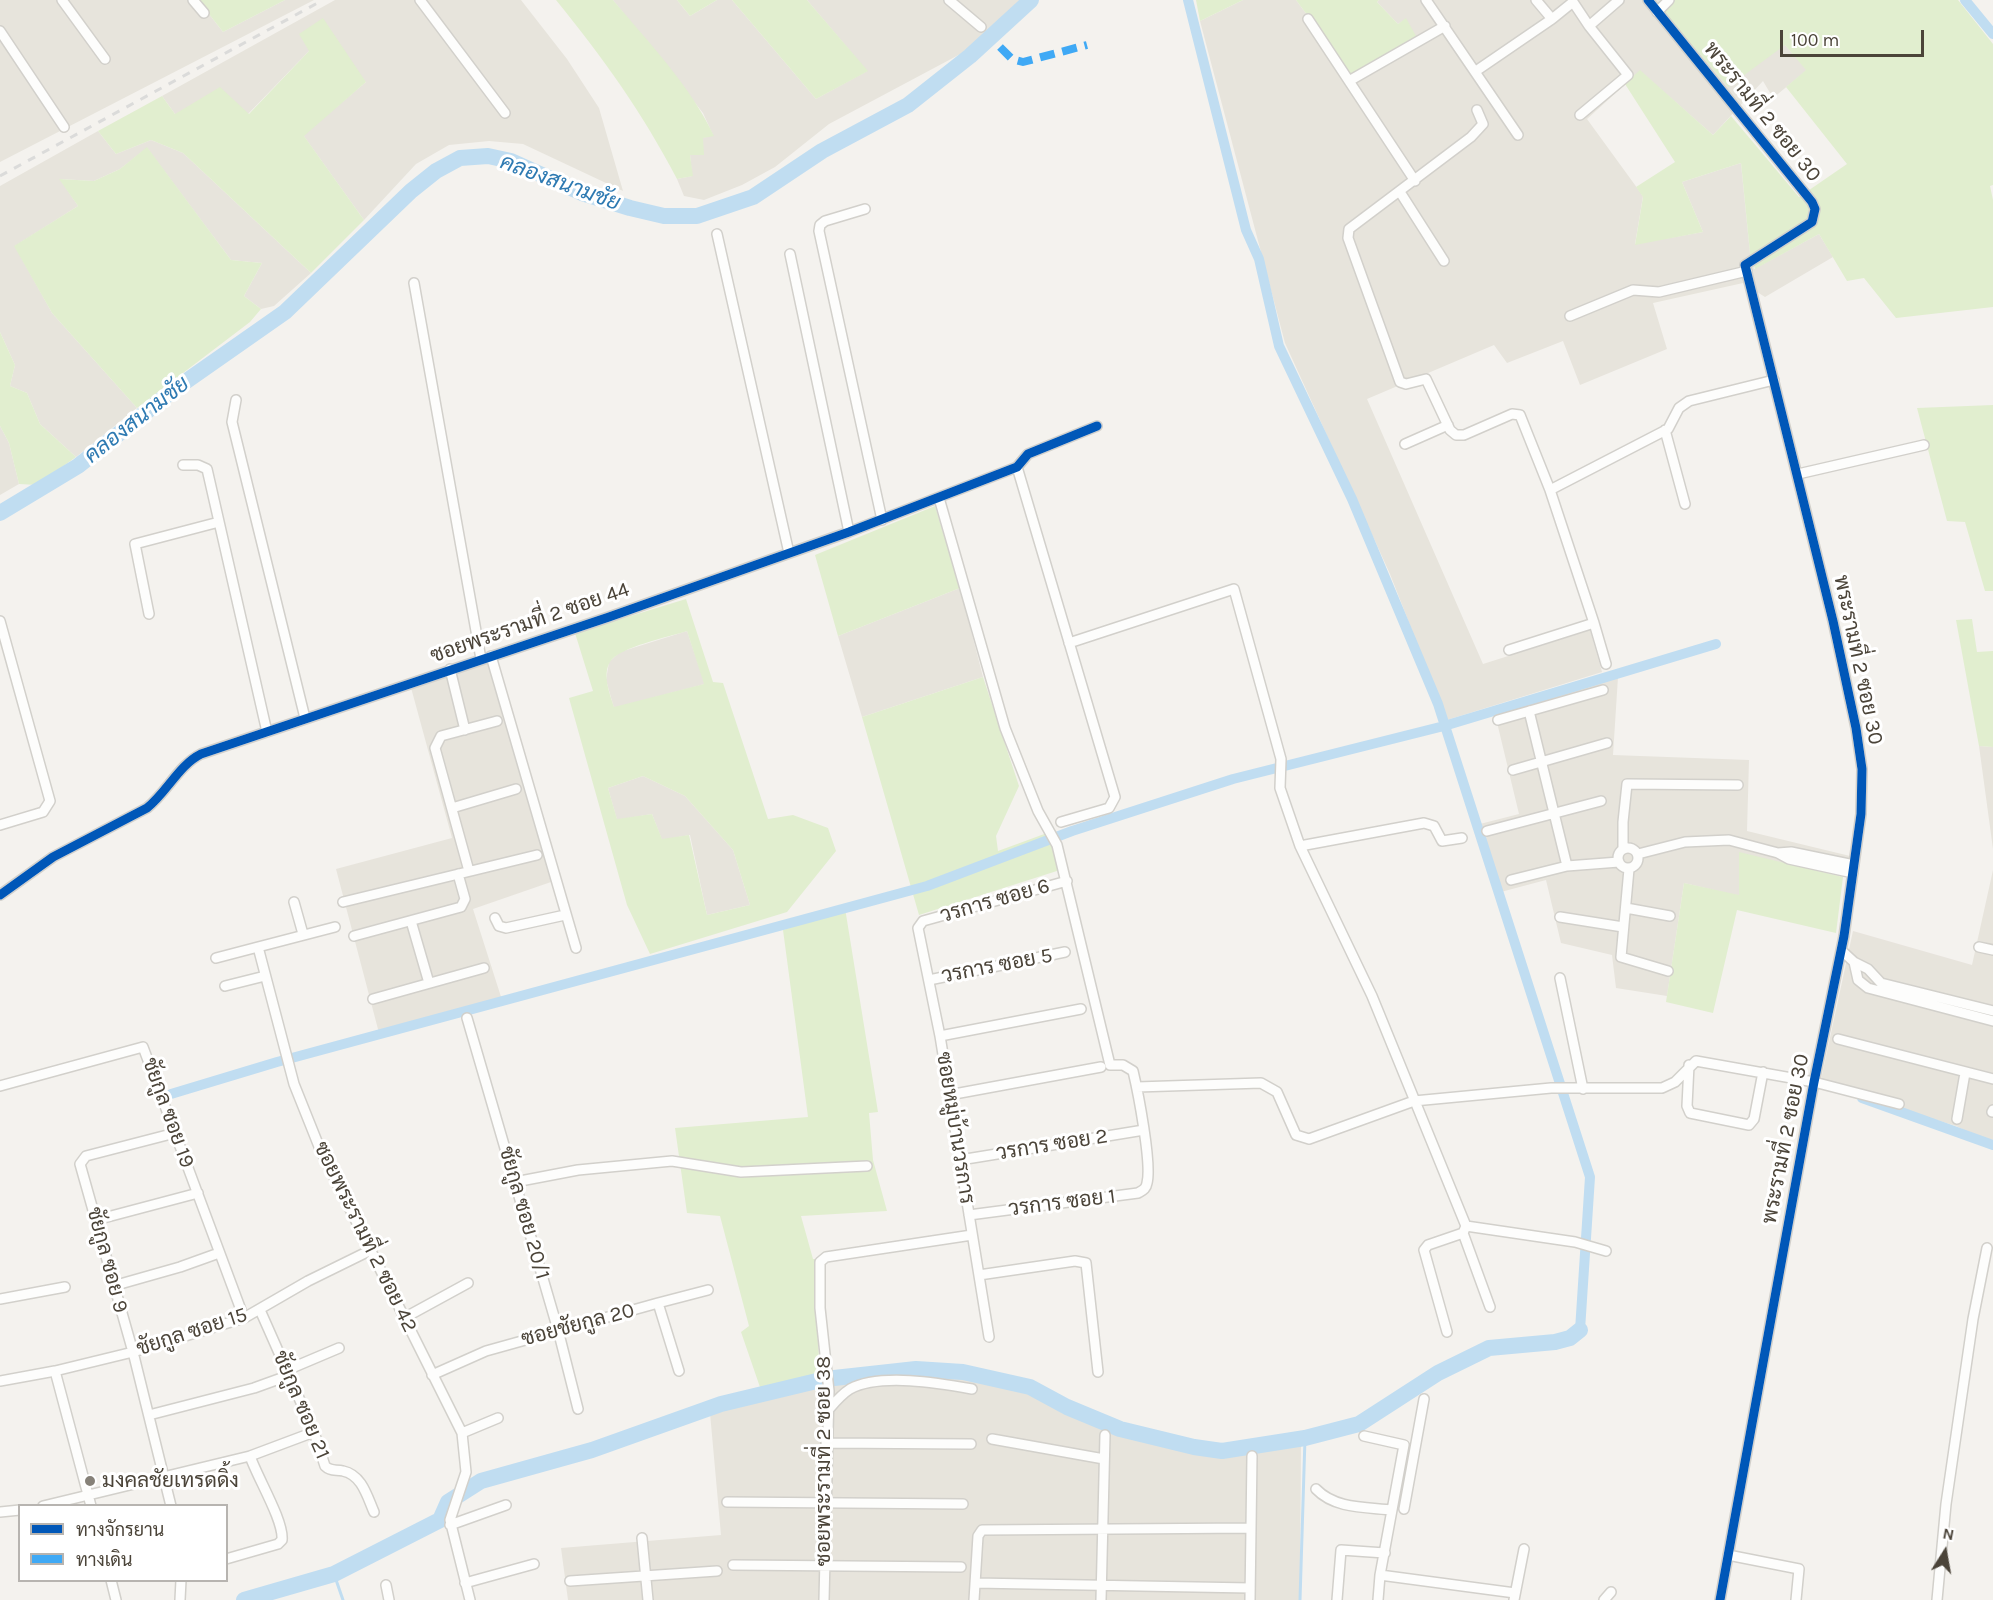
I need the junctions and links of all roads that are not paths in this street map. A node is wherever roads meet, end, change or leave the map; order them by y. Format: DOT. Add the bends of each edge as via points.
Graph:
graph roads {
  1 [pos="62,0"];
  2 [pos="193,0"];
  3 [pos="420,0"];
  4 [pos="949,0"];
  5 [pos="1426,0"];
  6 [pos="1536,0"];
  7 [pos="1619,0"];
  8 [pos="1648,0"];
  9 [pos="1669,0"];
  10 [pos="1657,12"];
  11 [pos="204,13"];
  12 [pos="1308,19"];
  13 [pos="1552,19"];
  14 [pos="1445,26"];
  15 [pos="1589,26"];
  16 [pos="981,27"];
  17 [pos="0,31"];
  18 [pos="105,59"];
  19 [pos="1476,71"];
  20 [pos="1349,81"];
  21 [pos="1477,110"];
  22 [pos="505,112"];
  23 [pos="1580,114"];
  24 [pos="64,127"];
  25 [pos="1518,135"];
  26 [pos="1415,181"];
  27 [pos="1400,192"];
  28 [pos="865,209"];
  29 [pos="717,234"];
  30 [pos="790,254"];
  31 [pos="1444,261"];
  32 [pos="1747,271"];
  33 [pos="414,283"];
  34 [pos="1570,316"];
  35 [pos="1774,380"];
  36 [pos="236,400"];
  37 [pos="1448,425"];
  38 [pos="1096,426"];
  39 [pos="1665,430"];
  40 [pos="1405,444"];
  41 [pos="1924,445"];
  42 [pos="183,465"];
  43 [pos="1017,467"];
  44 [pos="1798,474"];
  45 [pos="1550,490"];
  46 [pos="939,498"];
  47 [pos="1685,504"];
  48 [pos="882,519"];
  49 [pos="219,522"];
  50 [pos="849,532"];
  51 [pos="789,552"];
  52 [pos="149,614"];
  53 [pos="0,621"];
  54 [pos="1594,623"];
  55 [pos="1069,643"];
  56 [pos="1509,650"];
  57 [pos="491,656"];
  58 [pos="481,659"];
  59 [pos="1606,664"];
  60 [pos="450,669"];
  61 [pos="1603,690"];
  62 [pos="1529,711"];
  63 [pos="305,718"];
  64 [pos="1498,720"];
  65 [pos="497,721"];
  66 [pos="465,729"];
  67 [pos="267,732"];
  68 [pos="1607,743"];
  69 [pos="1541,760"];
  70 [pos="1513,770"];
  71 [pos="1738,785"];
  72 [pos="516,789"];
  73 [pos="1601,801"];
  74 [pos="452,808"];
  75 [pos="1555,813"];
  76 [pos="1060,822"];
  77 [pos="0,825"];
  78 [pos="1487,831"];
  79 [pos="1462,838"];
  80 [pos="1300,846"];
  81 [pos="1623,849"];
  82 [pos="1638,854"];
  83 [pos="537,855"];
  84 [pos="1619,862"];
  85 [pos="1567,866"];
  86 [pos="1629,869"];
  87 [pos="1854,869"];
  88 [pos="469,871"];
  89 [pos="458,874"];
  90 [pos="1511,880"];
  91 [pos="1067,881"];
  92 [pos="2,889"];
  93 [pos="294,902"];
  94 [pos="343,902"];
  95 [pos="1626,908"];
  96 [pos="565,915"];
  97 [pos="1670,916"];
  98 [pos="495,918"];
  99 [pos="1560,918"];
  100 [pos="411,921"];
  101 [pos="923,921"];
  102 [pos="335,927"];
  103 [pos="1623,927"];
  104 [pos="303,934"];
  105 [pos="354,936"];
  106 [pos="258,947"];
  107 [pos="1979,947"];
  108 [pos="576,948"];
  109 [pos="1993,950"];
  110 [pos="1842,951"];
  111 [pos="1065,952"];
  112 [pos="216,958"];
  113 [pos="1854,962"];
  114 [pos="484,968"];
  115 [pos="1668,971"];
  116 [pos="265,976"];
  117 [pos="1560,978"];
  118 [pos="1876,979"];
  119 [pos="929,980"];
  120 [pos="429,983"];
  121 [pos="225,986"];
  122 [pos="1868,988"];
  123 [pos="373,999"];
  124 [pos="1081,1010"];
  125 [pos="1993,1011"];
  126 [pos="467,1018"];
  127 [pos="1993,1021"];
  128 [pos="940,1036"];
  129 [pos="1838,1039"];
  130 [pos="1689,1065"];
  131 [pos="1105,1066"];
  132 [pos="1763,1072"];
  133 [pos="1965,1073"];
  134 [pos="1993,1079"];
  135 [pos="1814,1082"];
  136 [pos="0,1086"];
  137 [pos="1137,1087"];
  138 [pos="1582,1089"];
  139 [pos="949,1095"];
  140 [pos="1414,1101"];
  141 [pos="1899,1104"];
  142 [pos="1957,1119"];
  143 [pos="1143,1131"];
  144 [pos="175,1133"];
  145 [pos="960,1160"];
  146 [pos="867,1166"];
  147 [pos="515,1182"];
  148 [pos="198,1193"];
  149 [pos="969,1215"];
  150 [pos="96,1220"];
  151 [pos="1464,1229"];
  152 [pos="972,1235"];
  153 [pos="1987,1248"];
  154 [pos="371,1250"];
  155 [pos="1606,1251"];
  156 [pos="219,1253"];
  157 [pos="979,1275"];
  158 [pos="468,1283"];
  159 [pos="113,1286"];
  160 [pos="65,1287"];
  161 [pos="708,1290"];
  162 [pos="0,1299"];
  163 [pos="658,1303"];
  164 [pos="1490,1307"];
  165 [pos="260,1310"];
  166 [pos="244,1318"];
  167 [pos="404,1318"];
  168 [pos="558,1330"];
  169 [pos="1447,1332"];
  170 [pos="989,1337"];
  171 [pos="339,1348"];
  172 [pos="133,1352"];
  173 [pos="55,1371"];
  174 [pos="678,1371"];
  175 [pos="289,1372"];
  176 [pos="1098,1372"];
  177 [pos="432,1375"];
  178 [pos="0,1381"];
  179 [pos="972,1389"];
  180 [pos="1424,1399"];
  181 [pos="578,1409"];
  182 [pos="829,1409"];
  183 [pos="149,1415"];
  184 [pos="498,1418"];
  185 [pos="314,1432"];
  186 [pos="462,1434"];
  187 [pos="1105,1435"];
  188 [pos="1364,1436"];
  189 [pos="992,1439"];
  190 [pos="826,1443"];
  191 [pos="971,1444"];
  192 [pos="250,1456"];
  193 [pos="1252,1456"];
  194 [pos="1401,1458"];
  195 [pos="1104,1460"];
  196 [pos="1413,1461"];
  197 [pos="164,1476"];
  198 [pos="1316,1488"];
  199 [pos="88,1495"];
  200 [pos="727,1502"];
  201 [pos="824,1503"];
  202 [pos="51,1504"];
  203 [pos="90,1504"];
  204 [pos="171,1504"];
  205 [pos="963,1504"];
  206 [pos="506,1505"];
  207 [pos="1404,1509"];
  208 [pos="18,1510"];
  209 [pos="1392,1510"];
  210 [pos="0,1512"];
  211 [pos="374,1512"];
  212 [pos="450,1525"];
  213 [pos="1101,1528"];
  214 [pos="1251,1528"];
  215 [pos="642,1538"];
  216 [pos="1524,1549"];
  217 [pos="1385,1553"];
  218 [pos="1728,1555"];
  219 [pos="228,1558"];
  220 [pos="534,1564"];
  221 [pos="733,1565"];
  222 [pos="824,1567"];
  223 [pos="961,1567"];
  224 [pos="717,1571"];
  225 [pos="1380,1575"];
  226 [pos="647,1576"];
  227 [pos="570,1581"];
  228 [pos="111,1582"];
  229 [pos="181,1582"];
  230 [pos="465,1583"];
  231 [pos="975,1583"];
  232 [pos="386,1585"];
  233 [pos="1101,1586"];
  234 [pos="1250,1588"];
  235 [pos="1515,1597"];
  236 [pos="116,1600"];
  237 [pos="180,1600"];
  238 [pos="389,1600"];
  239 [pos="470,1600"];
  240 [pos="648,1600"];
  241 [pos="824,1600"];
  242 [pos="974,1600"];
  243 [pos="1101,1600"];
  244 [pos="1250,1600"];
  245 [pos="1337,1600"];
  246 [pos="1378,1600"];
  247 [pos="1720,1600"];
  248 [pos="1796,1600"];
  249 [pos="1937,1600"];
  1 -- 18 [label="street"];
  2 -- 11 [label="street"];
  3 -- 22 [label="street"];
  4 -- 16 [label="street"];
  5 -- 14 [label="street"];
  6 -- 13 [label="street"];
  7 -- 15 [label="street"];
  8 -- 10 [label="street, พระรามที่ 2 ซอย 30"];
  9 -- 10 [label="street"];
  10 -- 32 [label="street, พระรามที่ 2 ซอย 30" via="1815,209 1812,222 1745,265"];
  12 -- 20 [label="street"];
  13 -- 15 [label="street" via="1573,2"];
  13 -- 19 [label="street"];
  14 -- 19 [label="street"];
  14 -- 20 [label="street"];
  15 -- 23 [label="street" via="1628,75"];
  17 -- 24 [label="street"];
  19 -- 25 [label="street"];
  20 -- 26 [label="street"];
  21 -- 26 [label="street" via="1484,121 1482,127"];
  26 -- 27 [label="street"];
  27 -- 31 [label="street"];
  27 -- 37 [label="street" via="1353,224 1348,238 1400,382 1426,379"];
  28 -- 48 [label="street" via="825,222 819,231"];
  29 -- 51 [label="street"];
  30 -- 50 [label="street"];
  32 -- 34 [label="street" via="1659,291 1633,290"];
  32 -- 35 [label="street, พระรามที่ 2 ซอย 30"];
  33 -- 58 [label="street"];
  35 -- 39 [label="street" via="1689,400"];
  35 -- 44 [label="street, พระรามที่ 2 ซอย 30"];
  36 -- 63 [label="street" via="232,422"];
  37 -- 40 [label="street"];
  37 -- 45 [label="street" via="1456,435 1464,435 1512,414 1520,415"];
  38 -- 43 [label="street, ซอยพระรามที่ 2 ซอย 44" via="1028,454"];
  39 -- 45 [label="street"];
  39 -- 47 [label="street"];
  41 -- 44 [label="street"];
  42 -- 49 [label="street" via="207,469"];
  43 -- 46 [label="street, ซอยพระรามที่ 2 ซอย 44"];
  43 -- 55 [label="street"];
  44 -- 87 [label="street, พระรามที่ 2 ซอย 30" via="1859,746 1861,814"];
  45 -- 54 [label="street"];
  46 -- 48 [label="street, ซอยพระรามที่ 2 ซอย 44"];
  46 -- 91 [label="street" via="1005,728 1038,811 1058,845"];
  48 -- 50 [label="street, ซอยพระรามที่ 2 ซอย 44"];
  49 -- 52 [label="street" via="135,544"];
  49 -- 67 [label="street"];
  50 -- 51 [label="street, ซอยพระรามที่ 2 ซอย 44"];
  51 -- 57 [label="street, ซอยพระรามที่ 2 ซอย 44"];
  53 -- 77 [label="street" via="50,801 43,812"];
  54 -- 56 [label="street"];
  54 -- 59 [label="street"];
  55 -- 76 [label="street" via="1115,797 1110,808"];
  55 -- 80 [label="street" via="1234,589 1281,759 1280,788"];
  57 -- 58 [label="street, ซอยพระรามที่ 2 ซอย 44"];
  57 -- 96 [label="street"];
  58 -- 60 [label="street, ซอยพระรามที่ 2 ซอย 44"];
  60 -- 63 [label="street, ซอยพระรามที่ 2 ซอย 44"];
  60 -- 66 [label="street"];
  61 -- 62 [label="street"];
  62 -- 64 [label="street"];
  62 -- 69 [label="street"];
  63 -- 67 [label="street, ซอยพระรามที่ 2 ซอย 44"];
  65 -- 66 [label="street"];
  66 -- 74 [label="street" via="441,736 435,748"];
  67 -- 92 [label="street, ซอยพระรามที่ 2 ซอย 44" via="192,758 161,797 147,808 53,857"];
  68 -- 69 [label="street"];
  69 -- 70 [label="street"];
  69 -- 75 [label="street"];
  71 -- 81 [label="street" via="1627,784"];
  72 -- 74 [label="street"];
  73 -- 75 [label="street"];
  74 -- 88 [label="street"];
  75 -- 78 [label="street"];
  75 -- 85 [label="street"];
  79 -- 80 [label="street" via="1442,841 1434,826 1424,823"];
  80 -- 140 [label="street" via="1372,996"];
  81 -- 82 [label="street" via="1630,848"];
  81 -- 84 [label="street" via="1618,855"];
  82 -- 86 [label="street" via="1637,864"];
  82 -- 87 [label="street" via="1715,839 1789,859"];
  83 -- 88 [label="street"];
  84 -- 85 [label="street"];
  84 -- 86 [label="street"];
  85 -- 90 [label="street"];
  86 -- 95 [label="street"];
  87 -- 110 [label="street, พระรามที่ 2 ซอย 30"];
  88 -- 89 [label="street"];
  89 -- 94 [label="street"];
  89 -- 100 [label="street" via="465,899 461,908"];
  91 -- 101 [label="street, วรการ ซอย 6"];
  91 -- 131 [label="street"];
  93 -- 104 [label="street"];
  95 -- 97 [label="street"];
  95 -- 103 [label="street"];
  96 -- 98 [label="street" via="506,928 499,926"];
  96 -- 108 [label="street"];
  99 -- 103 [label="street"];
  100 -- 105 [label="street"];
  100 -- 120 [label="street"];
  101 -- 119 [label="street, ซอยหมู่บ้านวรการ" via="918,928"];
  102 -- 104 [label="street"];
  103 -- 115 [label="street" via="1621,957"];
  104 -- 106 [label="street"];
  106 -- 112 [label="street"];
  106 -- 116 [label="street, ซอยพระรามที่ 2 ซอย 42"];
  107 -- 109 [label="street"];
  110 -- 113 [label="street"];
  110 -- 135 [label="street, พระรามที่ 2 ซอย 30"];
  111 -- 119 [label="street, วรการ ซอย 5"];
  113 -- 118 [label="street" via="1868,969"];
  113 -- 122 [label="street" via="1858,981"];
  114 -- 120 [label="street"];
  116 -- 121 [label="street"];
  116 -- 154 [label="street, ซอยพระรามที่ 2 ซอย 42" via="287,1059 320,1149"];
  117 -- 138 [label="street"];
  118 -- 122 [label="street"];
  118 -- 125 [label="street" via="1890,986"];
  119 -- 128 [label="street, ซอยหมู่บ้านวรการ"];
  120 -- 123 [label="street"];
  122 -- 127 [label="street"];
  124 -- 128 [label="street"];
  126 -- 147 [label="street, ชัยกูล ซอย 20/1"];
  128 -- 139 [label="street, ซอยหมู่บ้านวรการ"];
  129 -- 133 [label="street"];
  130 -- 132 [label="street" via="1701,1062"];
  130 -- 132 [label="street" via="1690,1113 1749,1125 1754,1119"];
  130 -- 138 [label="street" via="1668,1086"];
  131 -- 137 [label="street" via="1123,1065 1133,1071"];
  131 -- 139 [label="street"];
  132 -- 135 [label="street"];
  133 -- 134 [label="street"];
  133 -- 142 [label="street"];
  135 -- 141 [label="street"];
  135 -- 218 [label="street, พระรามที่ 2 ซอย 30"];
  136 -- 144 [label="street, ชัยกูล ซอย 19" via="143,1047"];
  137 -- 140 [label="street" via="1261,1083 1277,1092 1296,1135 1309,1139"];
  137 -- 143 [label="street"];
  138 -- 140 [label="street" via="1551,1088"];
  139 -- 145 [label="street, ซอยหมู่บ้านวรการ"];
  140 -- 151 [label="street"];
  143 -- 145 [label="street, วรการ ซอย 2"];
  143 -- 149 [label="street, วรการ ซอย 1" via="1148,1180 1145,1189 1138,1193"];
  144 -- 148 [label="street, ชัยกูล ซอย 19"];
  144 -- 150 [label="street, ชัยกูล ซอย 9" via="86,1156 80,1164"];
  145 -- 149 [label="street, ซอยหมู่บ้านวรการ"];
  146 -- 147 [label="street" via="741,1172 672,1161 579,1170"];
  147 -- 168 [label="street, ชัยกูล ซอย 20/1"];
  148 -- 150 [label="street"];
  148 -- 156 [label="street, ชัยกูล ซอย 19"];
  149 -- 152 [label="street, ซอยหมู่บ้านวรการ"];
  150 -- 159 [label="street, ชัยกูล ซอย 9"];
  151 -- 155 [label="street" via="1575,1242"];
  151 -- 164 [label="street"];
  151 -- 169 [label="street" via="1424,1250"];
  152 -- 157 [label="street, ซอยหมู่บ้านวรการ"];
  152 -- 182 [label="street, ซอยพระรามที่ 2 ซอย 38" via="826,1257 820,1262"];
  153 -- 249 [label="street" via="1946,1504"];
  154 -- 165 [label="street, ชัยกูล ซอย 15"];
  154 -- 167 [label="street, ซอยพระรามที่ 2 ซอย 42"];
  156 -- 159 [label="street"];
  156 -- 166 [label="street, ชัยกูล ซอย 19"];
  157 -- 170 [label="street, ซอยหมู่บ้านวรการ"];
  157 -- 176 [label="street" via="1074,1261 1086,1263"];
  158 -- 167 [label="street"];
  159 -- 172 [label="street, ชัยกูล ซอย 9"];
  160 -- 162 [label="street"];
  161 -- 163 [label="street"];
  163 -- 168 [label="street, ซอยชัยกูล 20"];
  163 -- 174 [label="street, ซอยชัยกูล 20"];
  165 -- 166 [label="street, ชัยกูล ซอย 15"];
  165 -- 175 [label="street, ชัยกูล ซอย 21"];
  166 -- 172 [label="street, ชัยกูล ซอย 15"];
  167 -- 177 [label="street, ซอยพระรามที่ 2 ซอย 42"];
  168 -- 177 [label="street, ซอยชัยกูล 20" via="486,1351"];
  168 -- 181 [label="street, ชัยกูล ซอย 20/1"];
  171 -- 175 [label="street"];
  172 -- 173 [label="street, ชัยกูล ซอย 15"];
  172 -- 183 [label="street, ชัยกูล ซอย 9"];
  173 -- 178 [label="street, ชัยกูล ซอย 15"];
  173 -- 199 [label="street"];
  175 -- 183 [label="street" via="254,1388"];
  175 -- 185 [label="street, ชัยกูล ซอย 21"];
  177 -- 186 [label="street, ซอยพระรามที่ 2 ซอย 42"];
  179 -- 182 [label="street" via="927,1381 894,1381 848,1390"];
  180 -- 196 [label="street"];
  182 -- 190 [label="street, ซอยพระรามที่ 2 ซอย 38"];
  183 -- 197 [label="street, ชัยกูล ซอย 9"];
  184 -- 186 [label="street"];
  185 -- 192 [label="street"];
  185 -- 211 [label="street, ชัยกูล ซอย 21" via="328,1470 351,1473 361,1482"];
  186 -- 212 [label="street, ซอยพระรามที่ 2 ซอย 42" via="466,1472"];
  187 -- 195 [label="street"];
  188 -- 194 [label="street" via="1404,1445"];
  189 -- 195 [label="street"];
  190 -- 191 [label="street"];
  190 -- 201 [label="street, ซอยพระรามที่ 2 ซอย 38"];
  192 -- 197 [label="street"];
  192 -- 219 [label="street" via="281,1525 282,1540"];
  193 -- 214 [label="street"];
  194 -- 196 [label="street"];
  194 -- 209 [label="street"];
  195 -- 213 [label="street"];
  196 -- 207 [label="street"];
  197 -- 199 [label="street"];
  197 -- 204 [label="street, ชัยกูล ซอย 9"];
  198 -- 209 [label="street" via="1337,1503"];
  199 -- 202 [label="street"];
  199 -- 203 [label="street"];
  200 -- 201 [label="street"];
  201 -- 205 [label="street"];
  201 -- 222 [label="street, ซอยพระรามที่ 2 ซอย 38"];
  206 -- 212 [label="street"];
  208 -- 210 [label="street"];
  209 -- 217 [label="street"];
  212 -- 230 [label="street, ซอยพระรามที่ 2 ซอย 42"];
  213 -- 214 [label="street"];
  213 -- 231 [label="street" via="982,1530 978,1536"];
  213 -- 233 [label="street"];
  214 -- 234 [label="street"];
  215 -- 226 [label="street"];
  216 -- 235 [label="street"];
  217 -- 225 [label="street"];
  217 -- 245 [label="street" via="1341,1550"];
  218 -- 247 [label="street, พระรามที่ 2 ซอย 30"];
  218 -- 248 [label="street" via="1799,1569"];
  220 -- 230 [label="street"];
  221 -- 222 [label="street"];
  222 -- 223 [label="street"];
  222 -- 241 [label="street, ซอยพระรามที่ 2 ซอย 38"];
  224 -- 226 [label="street"];
  225 -- 235 [label="street"];
  225 -- 246 [label="street"];
  226 -- 227 [label="street"];
  226 -- 240 [label="street"];
  228 -- 236 [label="street"];
  229 -- 237 [label="street"];
  230 -- 239 [label="street, ซอยพระรามที่ 2 ซอย 42"];
  231 -- 233 [label="street"];
  231 -- 242 [label="street"];
  232 -- 238 [label="street"];
  233 -- 234 [label="street"];
  233 -- 243 [label="street"];
  234 -- 244 [label="street"];
}
